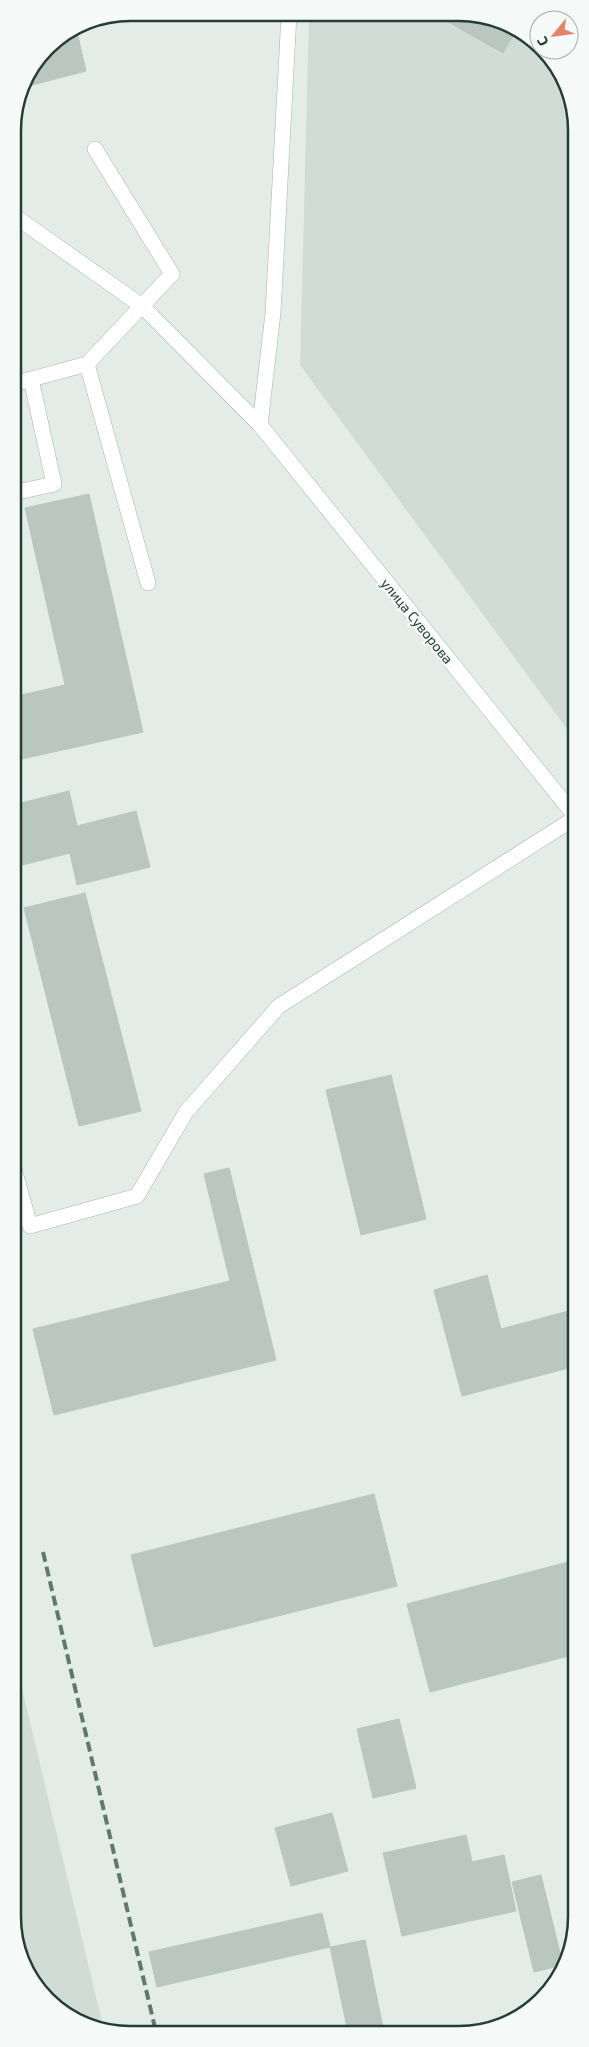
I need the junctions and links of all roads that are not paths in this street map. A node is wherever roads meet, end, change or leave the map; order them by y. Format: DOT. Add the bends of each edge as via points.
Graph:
graph roads {
  1 [pos="289,21"];
  2 [pos="94,149"];
  3 [pos="21,221"];
  4 [pos="142,306"];
  5 [pos="87,364"];
  6 [pos="30,379"];
  7 [pos="21,382"];
  8 [pos="260,425"];
  9 [pos="21,491"];
  10 [pos="148,583"];
  11 [pos="568,808"];
  12 [pos="568,821"];
  13 [pos="21,1194"];
  1 -- 8 [label="street" via="273,313"];
  2 -- 4 [label="street" via="172,274"];
  3 -- 4 [label="street, улица Суворова"];
  4 -- 5 [label="street"];
  4 -- 8 [label="street, улица Суворова"];
  5 -- 6 [label="street"];
  5 -- 10 [label="street"];
  6 -- 7 [label="street"];
  6 -- 9 [label="street" via="54,484"];
  8 -- 11 [label="street, улица Суворова"];
  12 -- 13 [label="street" via="279,1006 186,1112 136,1196 30,1226"];
}
